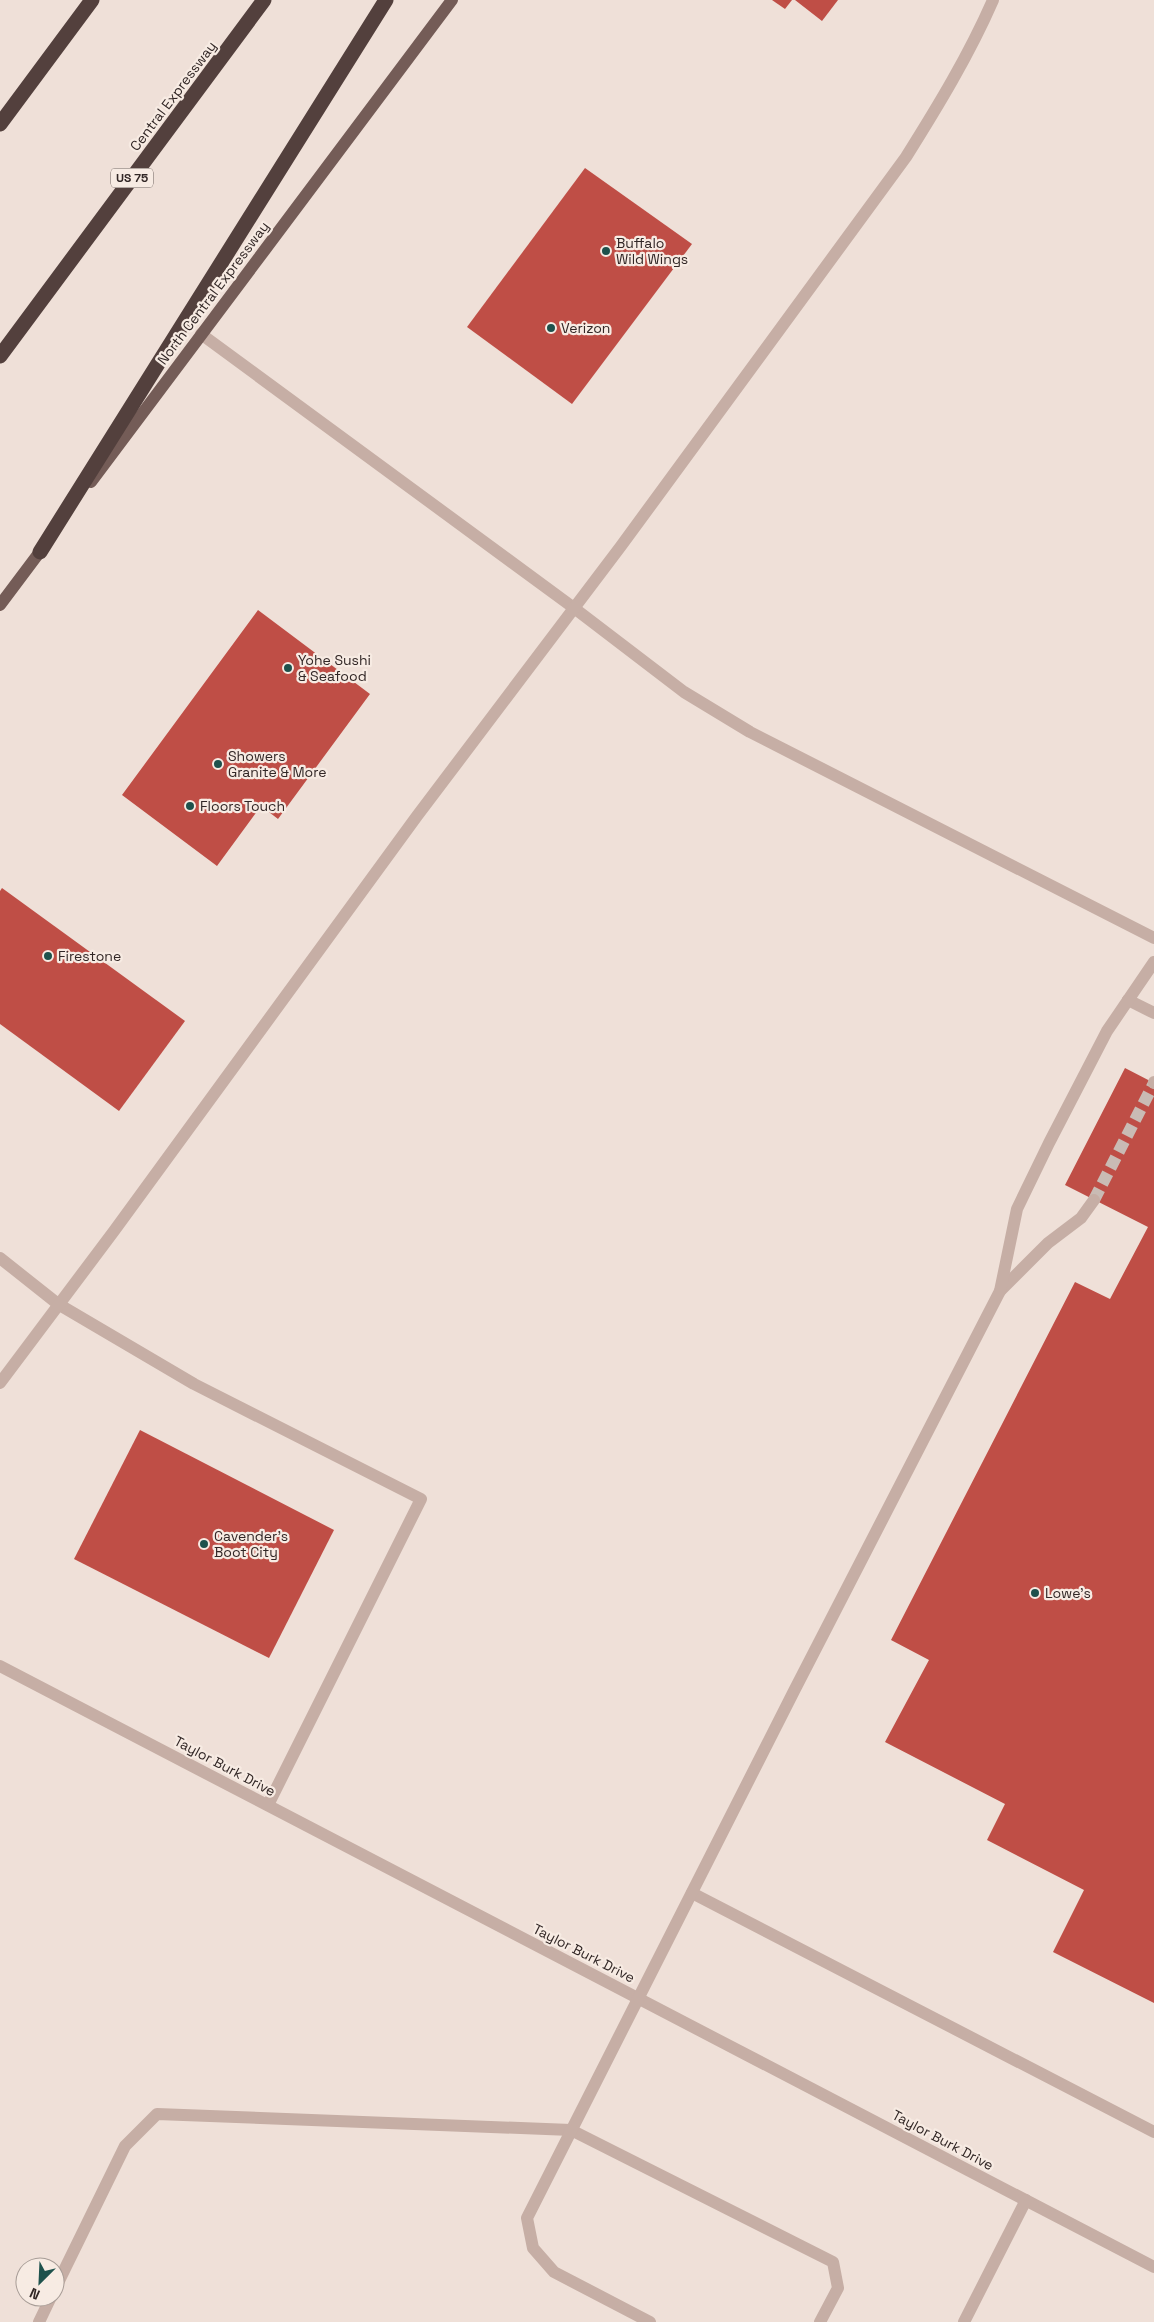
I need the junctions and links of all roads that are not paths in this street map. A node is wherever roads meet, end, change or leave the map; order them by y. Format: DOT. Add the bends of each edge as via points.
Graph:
graph roads {
  1 [pos="92,0"];
  2 [pos="264,0"];
  3 [pos="386,0"];
  4 [pos="452,0"];
  5 [pos="993,0"];
  6 [pos="0,124"];
  7 [pos="201,334"];
  8 [pos="0,356"];
  9 [pos="40,552"];
  10 [pos="0,605"];
  11 [pos="574,608"];
  12 [pos="1154,938"];
  13 [pos="1154,962"];
  14 [pos="1128,1000"];
  15 [pos="1154,1013"];
  16 [pos="1094,1200"];
  17 [pos="0,1258"];
  18 [pos="1000,1291"];
  19 [pos="58,1304"];
  20 [pos="0,1383"];
  21 [pos="0,1666"];
  22 [pos="268,1805"];
  23 [pos="692,1893"];
  24 [pos="638,1998"];
  25 [pos="571,2130"];
  26 [pos="1154,2132"];
  27 [pos="1026,2200"];
  28 [pos="1154,2267"];
  29 [pos="65,2268"];
  30 [pos="46,2307"];
  31 [pos="39,2322"];
  32 [pos="650,2322"];
  33 [pos="820,2322"];
  34 [pos="964,2322"];
  1 -- 6 [label="highway"];
  2 -- 8 [label="highway, Central Expressway / US 75"];
  3 -- 9 [label="highway"];
  4 -- 7 [label="main road, North Central Expressway"];
  5 -- 11 [label="street" via="979,31 906,157"];
  7 -- 9 [label="main road, North Central Expressway"];
  7 -- 11 [label="street"];
  9 -- 10 [label="main road, North Central Expressway"];
  11 -- 12 [label="street" via="684,692 750,732"];
  11 -- 19 [label="street"];
  13 -- 14 [label="street"];
  14 -- 15 [label="street"];
  14 -- 18 [label="street" via="1107,1031 1017,1209"];
  16 -- 18 [label="street" via="1081,1218 1048,1243"];
  17 -- 19 [label="street"];
  18 -- 23 [label="street"];
  19 -- 20 [label="street"];
  19 -- 22 [label="street" via="194,1384 421,1499"];
  21 -- 22 [label="street, Taylor Burk Drive"];
  22 -- 24 [label="street, Taylor Burk Drive"];
  23 -- 24 [label="street"];
  23 -- 26 [label="street"];
  24 -- 25 [label="street"];
  24 -- 27 [label="street, Taylor Burk Drive"];
  25 -- 29 [label="street" via="157,2114 124,2146"];
  25 -- 32 [label="street" via="527,2218 533,2248 554,2272"];
  25 -- 33 [label="street" via="833,2262 838,2288"];
  27 -- 28 [label="street, Taylor Burk Drive"];
  27 -- 34 [label="street"];
  30 -- 31 [label="street"];
}
